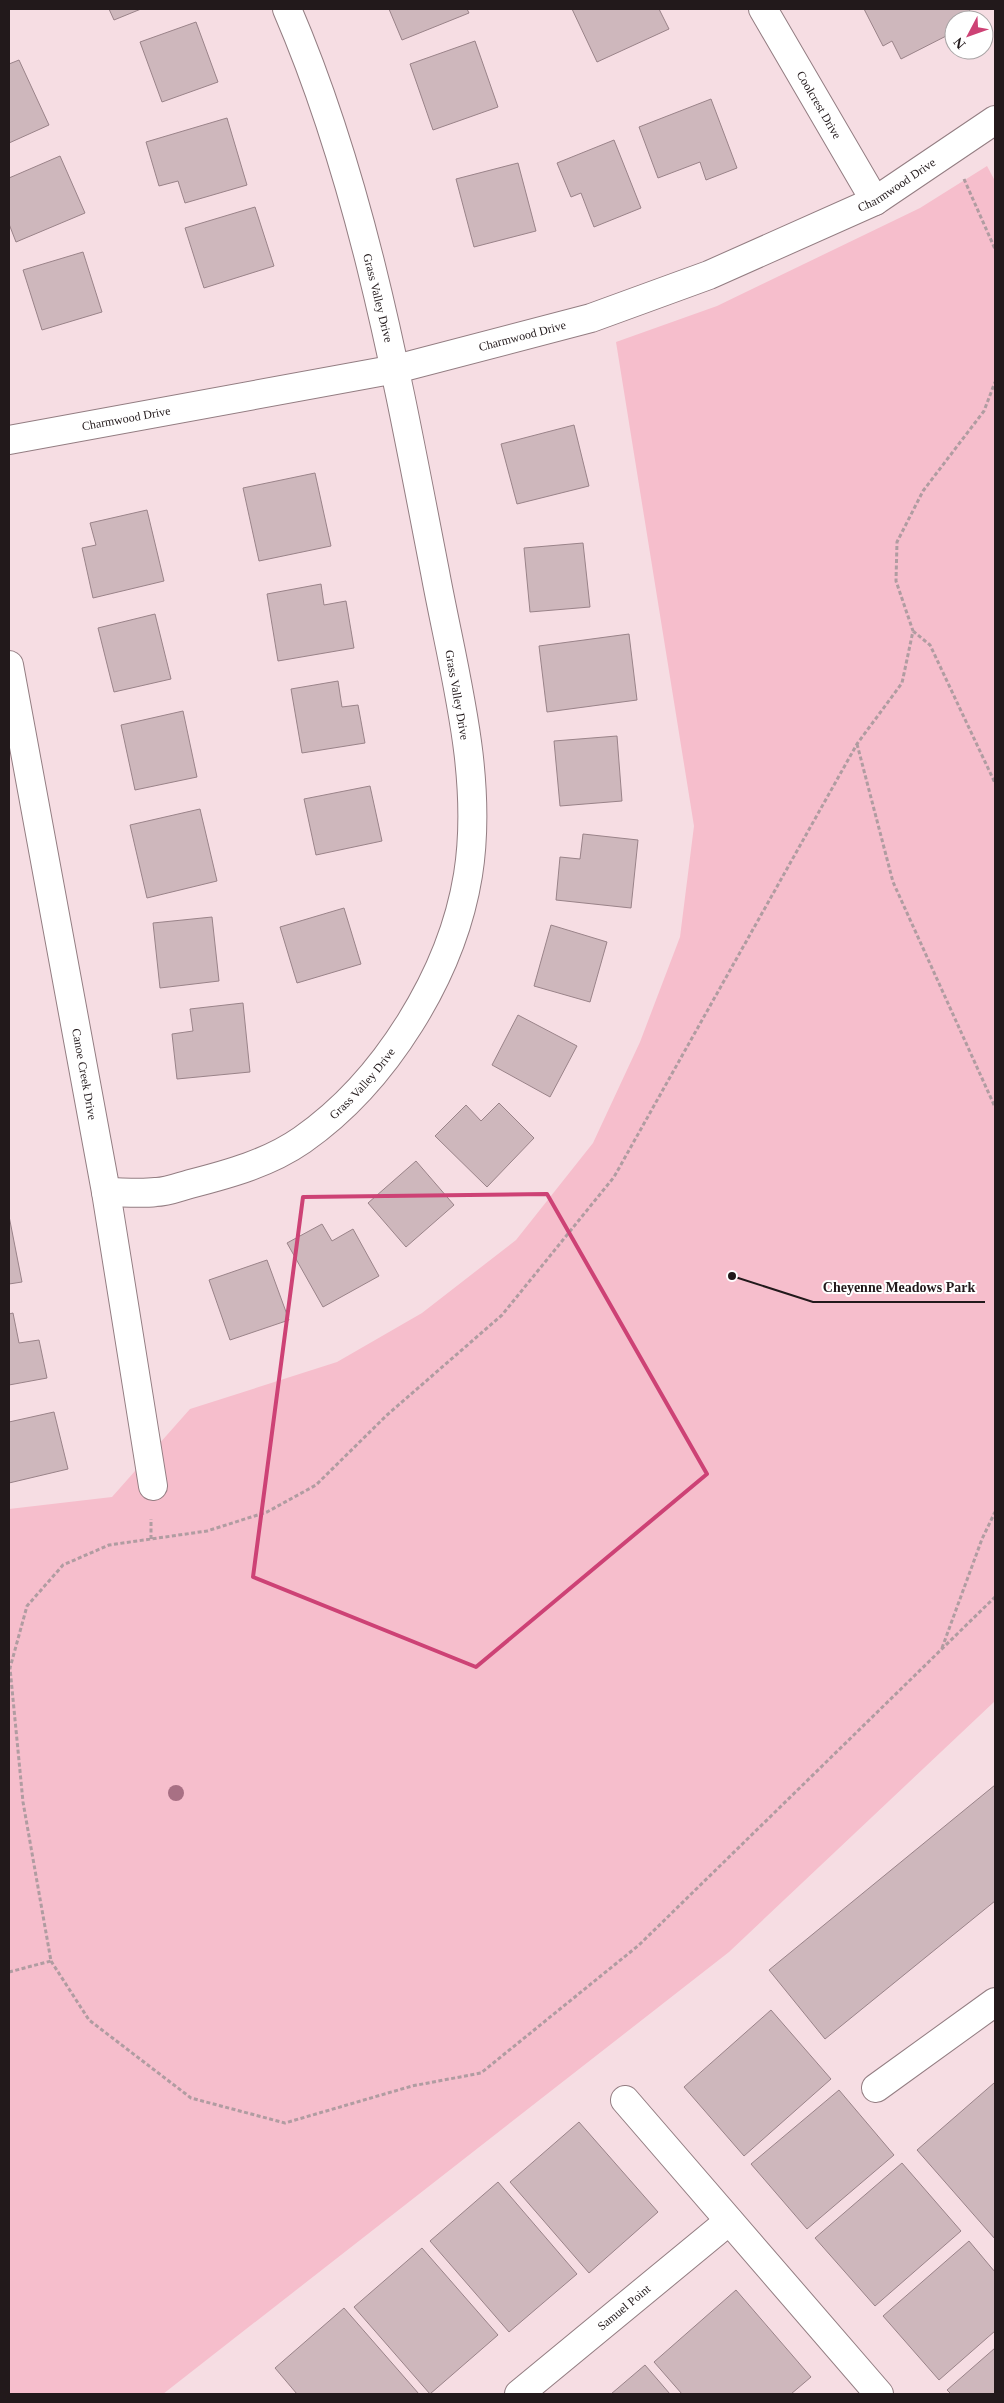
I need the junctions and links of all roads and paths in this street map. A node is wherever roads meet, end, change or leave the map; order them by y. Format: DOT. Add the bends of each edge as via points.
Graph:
graph roads {
  1 [pos="287,9"];
  2 [pos="762,9"];
  3 [pos="995,120"];
  4 [pos="949,152"];
  5 [pos="875,201"];
  6 [pos="995,249"];
  7 [pos="396,370"];
  8 [pos="995,382"];
  9 [pos="9,440"];
  10 [pos="913,631"];
  11 [pos="9,665"];
  12 [pos="857,744"];
  13 [pos="995,783"];
  14 [pos="995,1107"];
  15 [pos="106,1192"];
  16 [pos="153,1486"];
  17 [pos="995,1512"];
  18 [pos="995,1597"];
  19 [pos="941,1651"];
  20 [pos="51,1961"];
  21 [pos="9,1972"];
  22 [pos="995,2002"];
  23 [pos="876,2088"];
  24 [pos="625,2100"];
  25 [pos="729,2221"];
  26 [pos="519,2394"];
  27 [pos="880,2394"];
  1 -- 7 [label="street, Grass Valley Drive" via="305,50 342,157"];
  2 -- 5 [label="street, Coolcrest Drive"];
  3 -- 4 [label="street, Charmwood Drive"];
  4 -- 5 [label="street, Charmwood Drive"];
  4 -- 6 [label="path"];
  5 -- 7 [label="street, Charmwood Drive" via="709,275 591,318"];
  7 -- 9 [label="street, Charmwood Drive"];
  7 -- 15 [label="street, Grass Valley Drive" via="463,721 474,812 468,876 452,940 430,990 392,1051 347,1102 301,1141 244,1170 159,1192"];
  8 -- 10 [label="path" via="984,411 923,491 897,542 896,581"];
  10 -- 12 [label="path" via="902,683"];
  10 -- 13 [label="path" via="930,645"];
  11 -- 15 [label="street, Canoe Creek Drive"];
  12 -- 14 [label="path" via="893,882"];
  12 -- 20 [label="path" via="614,1177 502,1315 386,1415 316,1485 267,1512 208,1531 109,1545 63,1566 27,1606 10,1668 23,1802"];
  15 -- 16 [label="street, Canoe Creek Drive"];
  17 -- 19 [label="path"];
  18 -- 19 [label="path"];
  19 -- 20 [label="path" via="639,1945 482,2073 412,2086 285,2123 191,2098 89,2020"];
  20 -- 21 [label="path"];
  22 -- 23 [label="street"];
  24 -- 25 [label="street"];
  25 -- 26 [label="street, Samuel Point"];
  25 -- 27 [label="street"];
}
